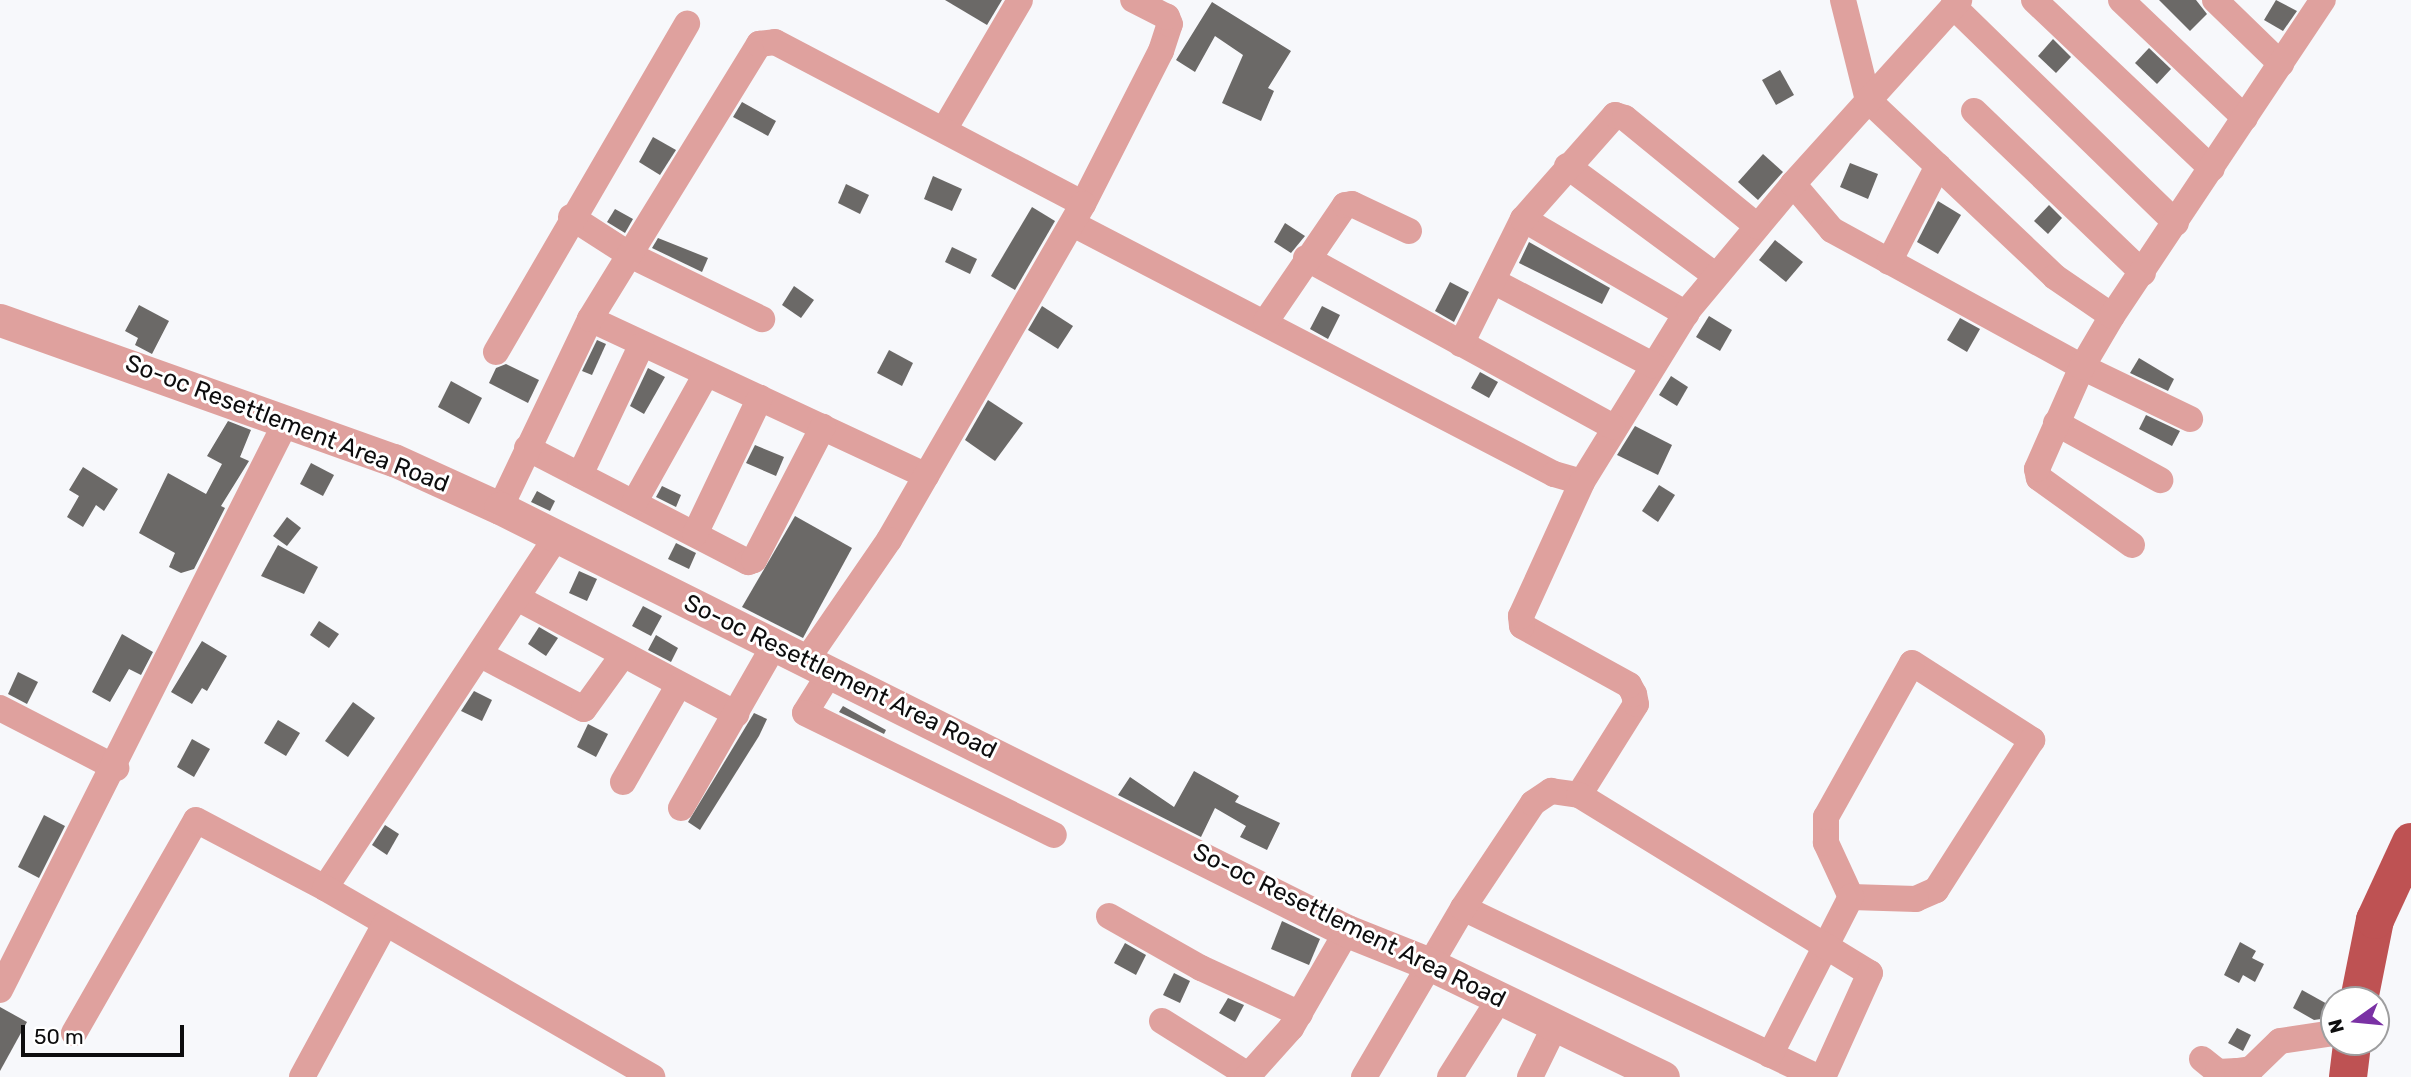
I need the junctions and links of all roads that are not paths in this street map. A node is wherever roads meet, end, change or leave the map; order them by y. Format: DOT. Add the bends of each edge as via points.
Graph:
graph roads {
  1 [pos="1020,0"];
  2 [pos="1133,0"];
  3 [pos="1843,0"];
  4 [pos="2035,0"];
  5 [pos="2121,0"];
  6 [pos="2215,0"];
  7 [pos="2318,2"];
  8 [pos="1956,3"];
  9 [pos="687,24"];
  10 [pos="2281,64"];
  11 [pos="1868,100"];
  12 [pos="1974,111"];
  13 [pos="2245,118"];
  14 [pos="945,128"];
  15 [pos="1567,166"];
  16 [pos="1938,166"];
  17 [pos="2212,169"];
  18 [pos="1793,184"];
  19 [pos="1078,214"];
  20 [pos="571,217"];
  21 [pos="1523,219"];
  22 [pos="2176,223"];
  23 [pos="1757,226"];
  24 [pos="1409,230"];
  25 [pos="631,256"];
  26 [pos="1306,258"];
  27 [pos="1889,261"];
  28 [pos="2143,273"];
  29 [pos="1716,276"];
  30 [pos="1493,281"];
  31 [pos="1686,314"];
  32 [pos="2112,316"];
  33 [pos="590,319"];
  34 [pos="0,320"];
  35 [pos="762,320"];
  36 [pos="1266,321"];
  37 [pos="1461,344"];
  38 [pos="641,346"];
  39 [pos="496,352"];
  40 [pos="1653,365"];
  41 [pos="2082,367"];
  42 [pos="706,374"];
  43 [pos="760,398"];
  44 [pos="2190,419"];
  45 [pos="288,420"];
  46 [pos="2056,423"];
  47 [pos="823,427"];
  48 [pos="1613,427"];
  49 [pos="527,448"];
  50 [pos="580,475"];
  51 [pos="926,475"];
  52 [pos="2161,480"];
  53 [pos="1582,482"];
  54 [pos="634,503"];
  55 [pos="500,508"];
  56 [pos="695,534"];
  57 [pos="556,538"];
  58 [pos="2132,545"];
  59 [pos="519,599"];
  60 [pos="775,644"];
  61 [pos="481,655"];
  62 [pos="623,655"];
  63 [pos="820,664"];
  64 [pos="678,686"];
  65 [pos="0,708"];
  66 [pos="736,714"];
  67 [pos="116,768"];
  68 [pos="623,782"];
  69 [pos="1579,795"];
  70 [pos="681,808"];
  71 [pos="1054,835"];
  72 [pos="2411,842"];
  73 [pos="326,888"];
  74 [pos="1851,897"];
  75 [pos="1463,908"];
  76 [pos="1109,916"];
  77 [pos="385,924"];
  78 [pos="1347,931"];
  79 [pos="1824,943"];
  80 [pos="1427,963"];
  81 [pos="2363,986"];
  82 [pos="0,990"];
  83 [pos="1500,998"];
  84 [pos="1300,1014"];
  85 [pos="1162,1021"];
  86 [pos="1556,1024"];
  87 [pos="74,1033"];
  88 [pos="2320,1035"];
  89 [pos="1770,1055"];
  90 [pos="2350,1056"];
  91 [pos="2202,1059"];
  92 [pos="1248,1076"];
  93 [pos="302,1077"];
  94 [pos="652,1077"];
  95 [pos="1364,1077"];
  96 [pos="1450,1077"];
  97 [pos="1530,1077"];
  98 [pos="1662,1077"];
  99 [pos="1817,1077"];
  100 [pos="1823,1077"];
  101 [pos="2348,1077"];
  1 -- 14 [label="street"];
  2 -- 19 [label="street" via="1167,17 1170,24 1161,51"];
  3 -- 11 [label="street"];
  4 -- 17 [label="street"];
  5 -- 13 [label="street"];
  6 -- 10 [label="street"];
  7 -- 10 [label="street"];
  8 -- 11 [label="street"];
  8 -- 22 [label="street"];
  9 -- 20 [label="street"];
  10 -- 13 [label="street"];
  11 -- 16 [label="street"];
  11 -- 18 [label="street"];
  12 -- 28 [label="street"];
  13 -- 17 [label="street"];
  14 -- 19 [label="street"];
  14 -- 25 [label="street" via="775,42 759,44"];
  15 -- 21 [label="street"];
  15 -- 23 [label="street" via="1610,117 1619,115"];
  15 -- 29 [label="street"];
  16 -- 27 [label="street"];
  16 -- 32 [label="street" via="2055,277"];
  17 -- 22 [label="street"];
  18 -- 23 [label="street"];
  18 -- 27 [label="street" via="1832,230"];
  19 -- 36 [label="street"];
  19 -- 51 [label="street"];
  20 -- 25 [label="street"];
  20 -- 39 [label="street"];
  21 -- 30 [label="street"];
  21 -- 31 [label="street"];
  22 -- 28 [label="street"];
  23 -- 29 [label="street"];
  24 -- 26 [label="street" via="1345,205"];
  25 -- 33 [label="street"];
  25 -- 35 [label="street"];
  26 -- 36 [label="street"];
  26 -- 37 [label="street"];
  27 -- 41 [label="street"];
  28 -- 32 [label="street"];
  29 -- 31 [label="street"];
  30 -- 37 [label="street"];
  30 -- 40 [label="street"];
  31 -- 40 [label="street"];
  32 -- 41 [label="street"];
  33 -- 38 [label="street"];
  33 -- 49 [label="street"];
  34 -- 45 [label="street, So-oc Resettlement Area Road"];
  36 -- 53 [label="street" via="1554,474"];
  37 -- 48 [label="street"];
  38 -- 42 [label="street"];
  38 -- 50 [label="street"];
  40 -- 48 [label="street"];
  41 -- 44 [label="street"];
  41 -- 46 [label="street"];
  42 -- 43 [label="street"];
  42 -- 54 [label="street"];
  43 -- 47 [label="street"];
  43 -- 56 [label="street"];
  45 -- 55 [label="street, So-oc Resettlement Area Road" via="394,460"];
  45 -- 67 [label="street"];
  46 -- 52 [label="street"];
  46 -- 58 [label="street" via="2037,469 2039,478"];
  47 -- 51 [label="street"];
  47 -- 56 [label="street" via="752,562"];
  48 -- 53 [label="street"];
  49 -- 50 [label="street"];
  49 -- 55 [label="street"];
  50 -- 54 [label="street"];
  51 -- 63 [label="street"];
  53 -- 69 [label="street" via="1521,616 1522,626 1629,685 1634,694 1636,704"];
  54 -- 56 [label="street"];
  55 -- 57 [label="street, So-oc Resettlement Area Road"];
  57 -- 59 [label="street"];
  57 -- 60 [label="street, So-oc Resettlement Area Road"];
  59 -- 61 [label="street"];
  59 -- 62 [label="street"];
  60 -- 63 [label="street, So-oc Resettlement Area Road"];
  60 -- 66 [label="street"];
  61 -- 62 [label="street" via="584,709"];
  61 -- 73 [label="street"];
  62 -- 64 [label="street"];
  63 -- 71 [label="street" via="805,713"];
  63 -- 78 [label="street, So-oc Resettlement Area Road"];
  64 -- 66 [label="street"];
  64 -- 68 [label="street"];
  65 -- 67 [label="street"];
  66 -- 70 [label="street"];
  67 -- 82 [label="street"];
  69 -- 75 [label="street" via="1551,791 1533,803"];
  69 -- 79 [label="street"];
  72 -- 81 [label="main road" via="2375,920"];
  73 -- 77 [label="street"];
  73 -- 87 [label="street" via="195,820"];
  74 -- 74 [label="street" via="1916,899 1936,890 2032,740 1912,663 1826,817 1826,844"];
  74 -- 79 [label="street"];
  75 -- 80 [label="street"];
  75 -- 89 [label="street"];
  76 -- 84 [label="street" via="1200,968"];
  77 -- 93 [label="street"];
  77 -- 94 [label="street"];
  78 -- 80 [label="street, So-oc Resettlement Area Road"];
  78 -- 84 [label="street"];
  79 -- 89 [label="street"];
  79 -- 100 [label="street" via="1870,973"];
  80 -- 83 [label="street, So-oc Resettlement Area Road"];
  80 -- 95 [label="street"];
  83 -- 86 [label="street, So-oc Resettlement Area Road"];
  83 -- 96 [label="street"];
  84 -- 92 [label="street"];
  85 -- 92 [label="street"];
  86 -- 97 [label="street"];
  86 -- 98 [label="street, So-oc Resettlement Area Road"];
  88 -- 91 [label="street" via="2280,1041 2250,1069 2218,1072"];
  89 -- 99 [label="street"];
  90 -- 101 [label="main road"];
}
